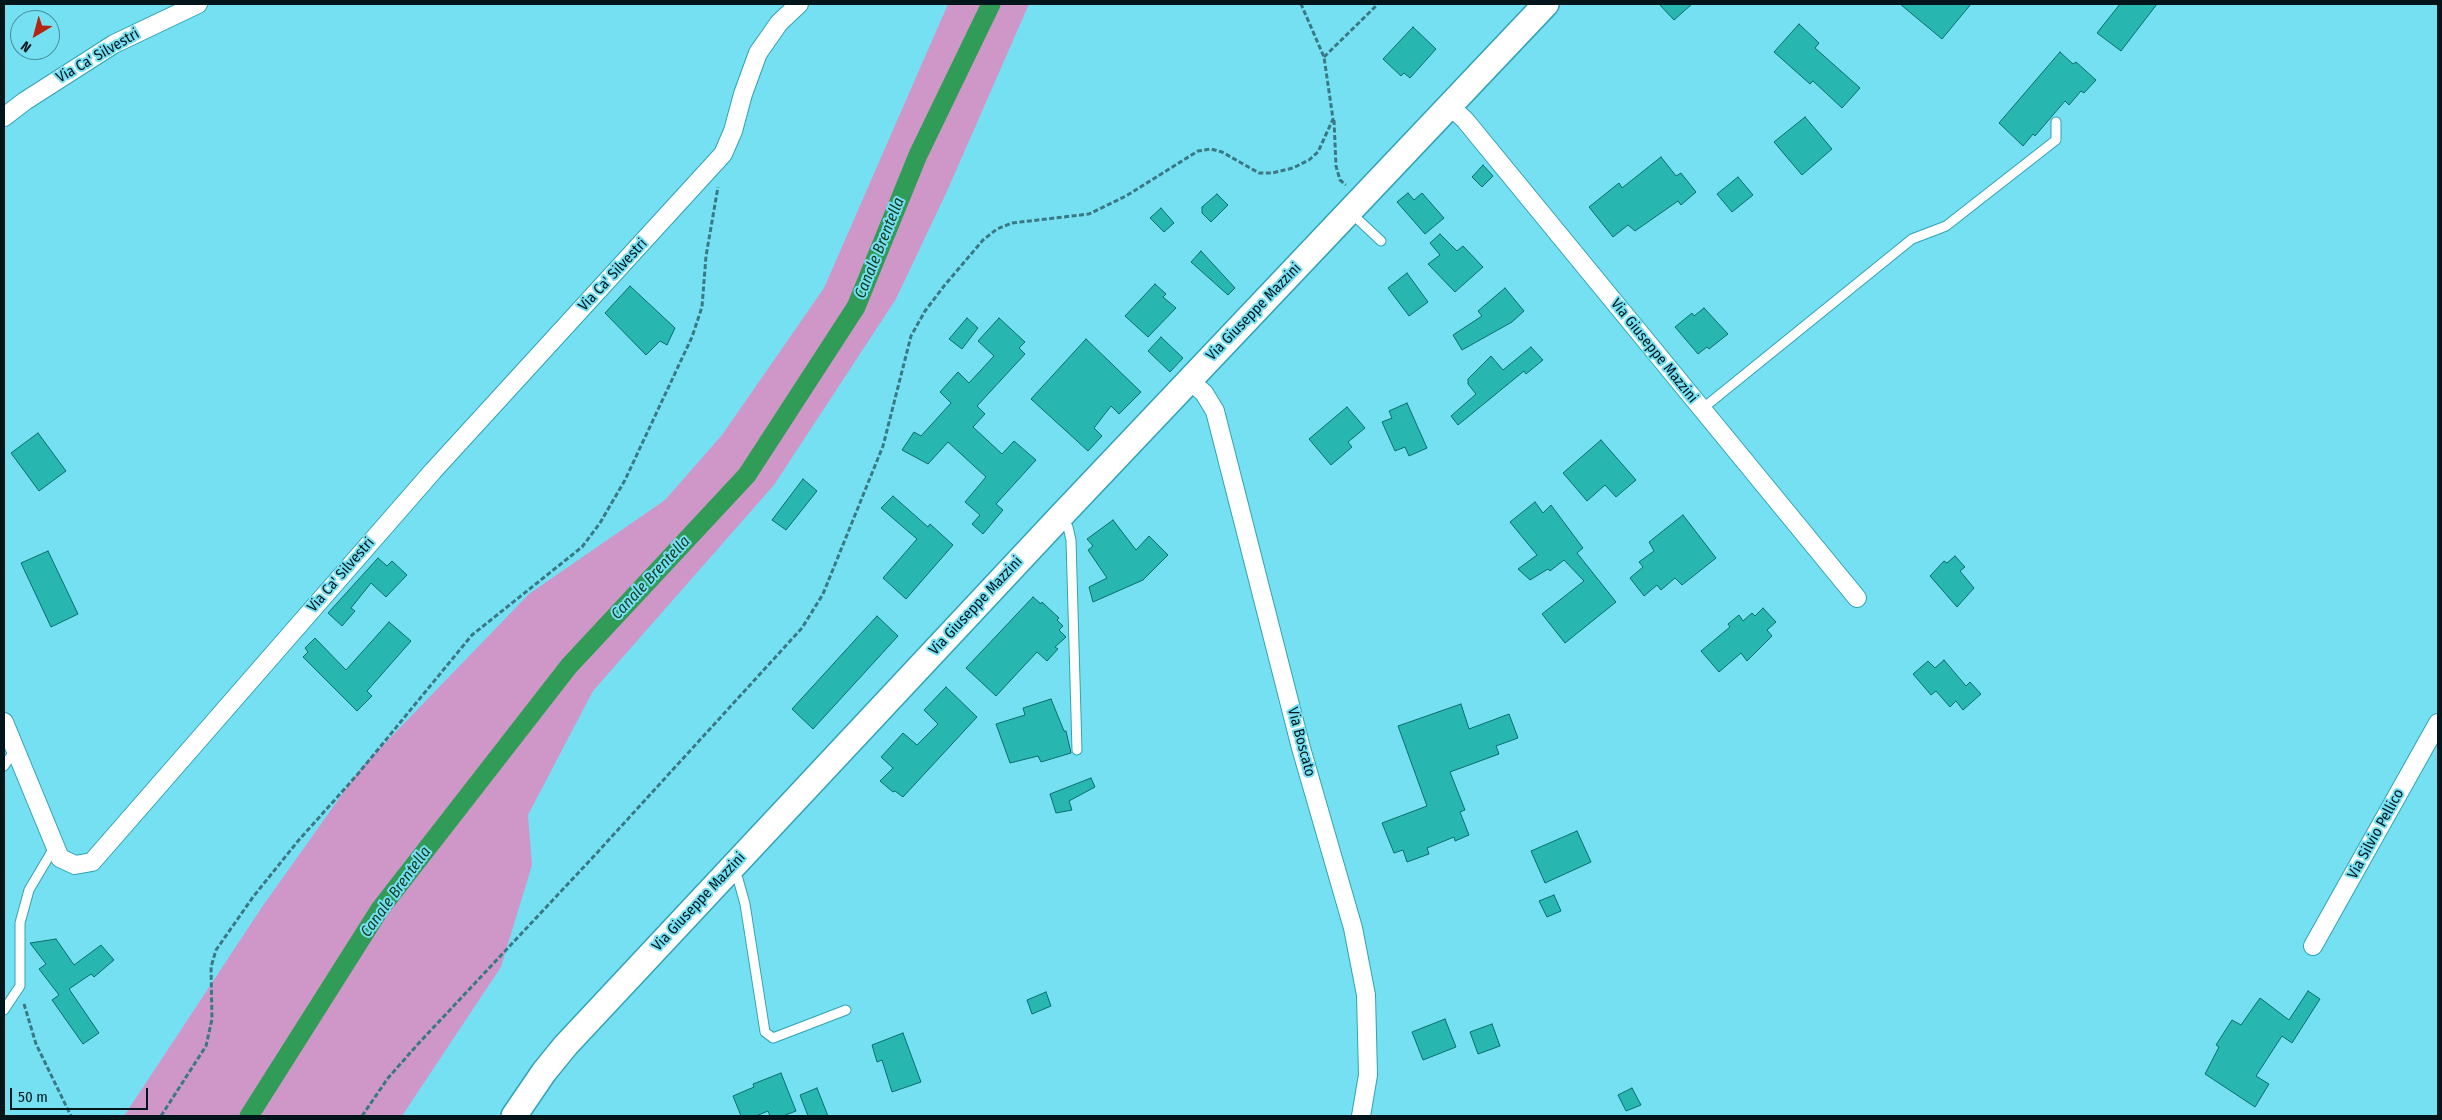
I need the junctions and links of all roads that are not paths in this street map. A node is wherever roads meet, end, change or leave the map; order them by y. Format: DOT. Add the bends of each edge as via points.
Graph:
graph roads {
  1 [pos="198,4"];
  2 [pos="799,4"];
  3 [pos="1546,4"];
  4 [pos="1450,106"];
  5 [pos="4,117"];
  6 [pos="2056,122"];
  7 [pos="1355,206"];
  8 [pos="1381,241"];
  9 [pos="1189,380"];
  10 [pos="1702,409"];
  11 [pos="1059,518"];
  12 [pos="1857,598"];
  13 [pos="4,722"];
  14 [pos="2438,723"];
  15 [pos="16,750"];
  16 [pos="1077,750"];
  17 [pos="4,766"];
  18 [pos="55,845"];
  19 [pos="729,870"];
  20 [pos="2313,946"];
  21 [pos="4,1010"];
  22 [pos="846,1010"];
  23 [pos="514,1116"];
  24 [pos="1361,1116"];
  1 -- 5 [label="street, Via Ca' Silvestri" via="114,44"];
  2 -- 18 [label="street, Via Ca' Silvestri" via="779,23 758,53 733,131 718,160 432,471 92,862 75,865 60,858"];
  3 -- 4 [label="main road, Via Giuseppe Mazzini"];
  4 -- 7 [label="main road, Via Giuseppe Mazzini"];
  4 -- 10 [label="street, Via Giuseppe Mazzini" via="1465,120"];
  6 -- 10 [label="lane" via="2056,140 1946,226 1912,239"];
  7 -- 8 [label="lane"];
  7 -- 9 [label="main road, Via Giuseppe Mazzini"];
  9 -- 11 [label="main road, Via Giuseppe Mazzini"];
  9 -- 24 [label="street, Via Boscato" via="1204,393 1214,411 1301,748 1353,928 1366,995 1368,1075"];
  10 -- 12 [label="street, Via Giuseppe Mazzini"];
  11 -- 16 [label="lane" via="1068,527 1071,540"];
  11 -- 19 [label="main road, Via Giuseppe Mazzini"];
  13 -- 15 [label="street, Via Ca' Silvestri"];
  14 -- 20 [label="street, Via Silvio Pellico"];
  15 -- 17 [label="lane"];
  15 -- 18 [label="street, Via Ca' Silvestri"];
  18 -- 21 [label="lane" via="29,890 20,923 20,986"];
  19 -- 22 [label="lane" via="738,879 745,904 765,1032 773,1038"];
  19 -- 23 [label="main road, Via Giuseppe Mazzini" via="566,1045"];
}
